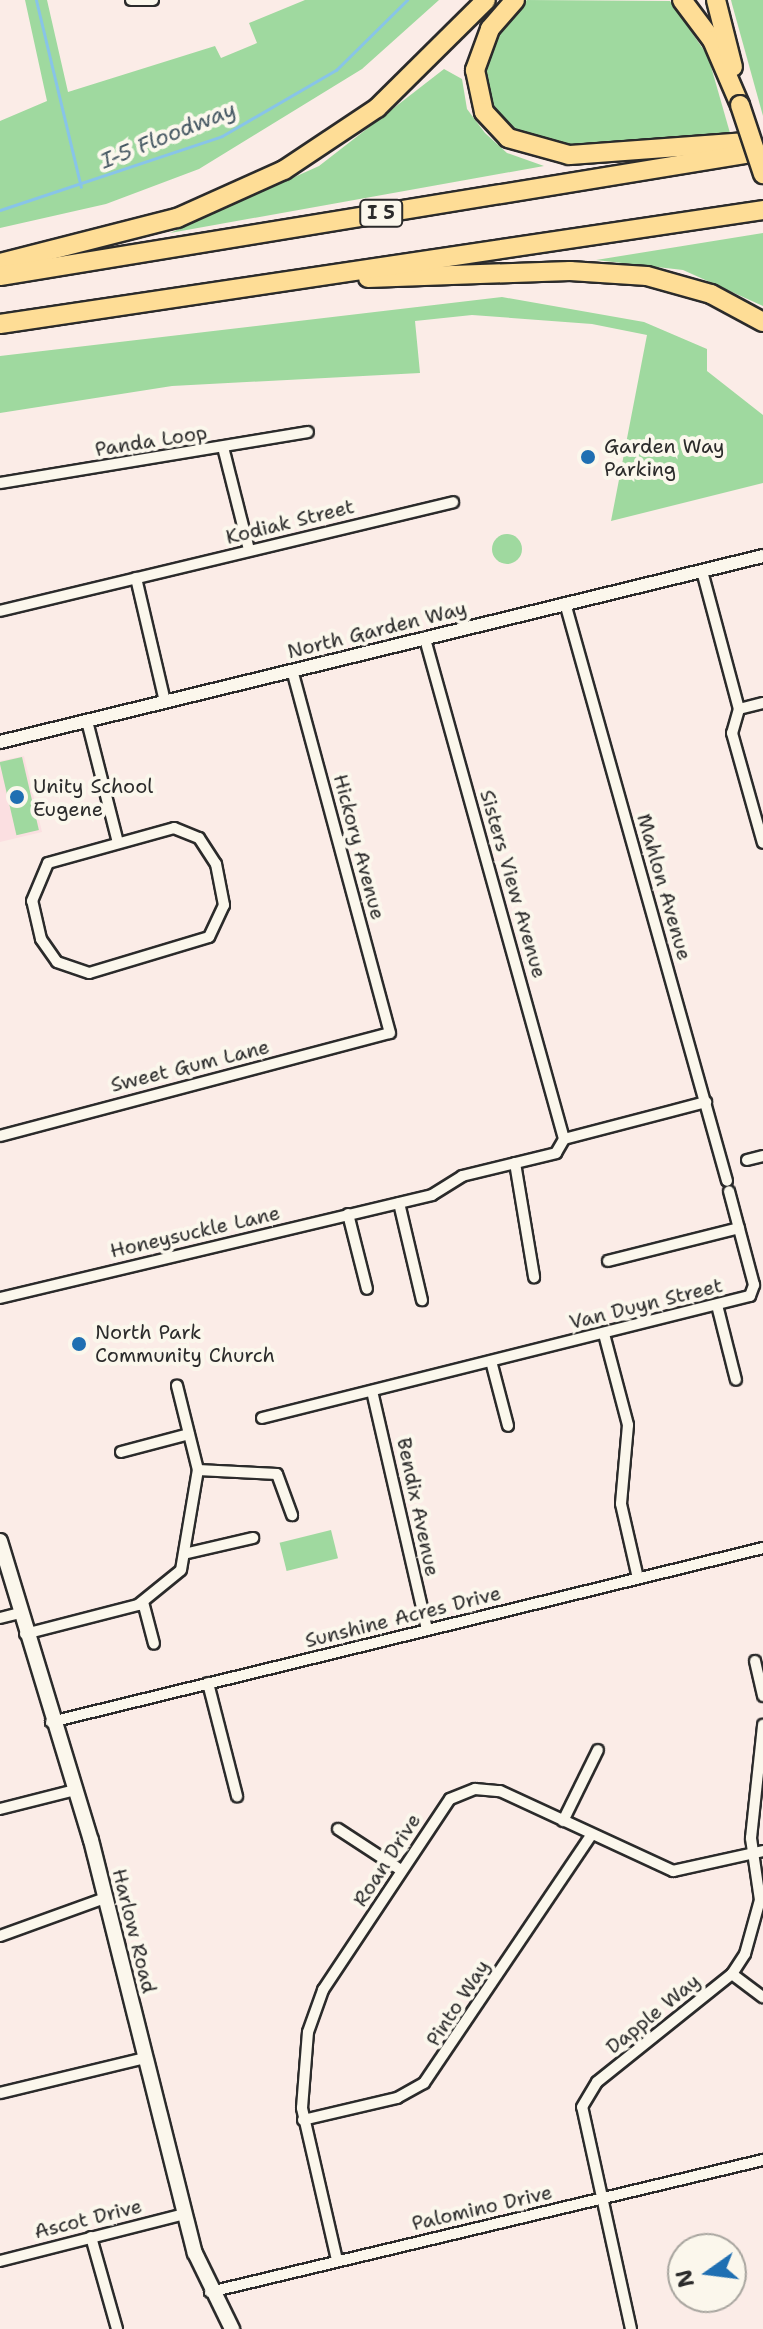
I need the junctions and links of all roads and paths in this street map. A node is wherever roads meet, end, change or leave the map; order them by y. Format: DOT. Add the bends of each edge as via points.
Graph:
graph roads {
  1 [pos="131,0"];
  2 [pos="153,0"];
  3 [pos="486,0"];
  4 [pos="515,0"];
  5 [pos="682,0"];
  6 [pos="716,0"];
  7 [pos="740,105"];
  8 [pos="763,141"];
  9 [pos="763,151"];
  10 [pos="763,174"];
  11 [pos="763,210"];
  12 [pos="0,263"];
  13 [pos="0,276"];
  14 [pos="269,281"];
  15 [pos="763,322"];
  16 [pos="0,324"];
  17 [pos="308,432"];
  18 [pos="223,447"];
  19 [pos="0,483"];
  20 [pos="453,502"];
  21 [pos="249,550"];
  22 [pos="763,556"];
  23 [pos="702,571"];
  24 [pos="136,578"];
  25 [pos="565,603"];
  26 [pos="0,611"];
  27 [pos="425,639"];
  28 [pos="292,671"];
  29 [pos="165,702"];
  30 [pos="763,703"];
  31 [pos="739,709"];
  32 [pos="87,721"];
  33 [pos="0,742"];
  34 [pos="117,839"];
  35 [pos="763,843"];
  36 [pos="390,1033"];
  37 [pos="706,1102"];
  38 [pos="0,1136"];
  39 [pos="564,1139"];
  40 [pos="763,1156"];
  41 [pos="747,1160"];
  42 [pos="515,1163"];
  43 [pos="728,1186"];
  44 [pos="399,1203"];
  45 [pos="348,1214"];
  46 [pos="739,1228"];
  47 [pos="608,1261"];
  48 [pos="534,1277"];
  49 [pos="367,1289"];
  50 [pos="0,1298"];
  51 [pos="422,1300"];
  52 [pos="717,1305"];
  53 [pos="604,1334"];
  54 [pos="491,1361"];
  55 [pos="736,1380"];
  56 [pos="177,1386"];
  57 [pos="372,1391"];
  58 [pos="262,1418"];
  59 [pos="508,1426"];
  60 [pos="189,1434"];
  61 [pos="121,1452"];
  62 [pos="198,1470"];
  63 [pos="292,1515"];
  64 [pos="253,1538"];
  65 [pos="0,1541"];
  66 [pos="763,1548"];
  67 [pos="188,1553"];
  68 [pos="638,1578"];
  69 [pos="143,1602"];
  70 [pos="20,1613"];
  71 [pos="0,1618"];
  72 [pos="427,1630"];
  73 [pos="25,1634"];
  74 [pos="154,1644"];
  75 [pos="755,1661"];
  76 [pos="208,1683"];
  77 [pos="763,1696"];
  78 [pos="51,1722"];
  79 [pos="763,1725"];
  80 [pos="598,1750"];
  81 [pos="75,1790"];
  82 [pos="237,1796"];
  83 [pos="0,1809"];
  84 [pos="563,1821"];
  85 [pos="338,1829"];
  86 [pos="591,1835"];
  87 [pos="758,1852"];
  88 [pos="401,1870"];
  89 [pos="105,1898"];
  90 [pos="0,1936"];
  91 [pos="732,1974"];
  92 [pos="763,1997"];
  93 [pos="145,2058"];
  94 [pos="0,2093"];
  95 [pos="303,2120"];
  96 [pos="763,2160"];
  97 [pos="601,2199"];
  98 [pos="184,2214"];
  99 [pos="91,2237"];
  100 [pos="337,2260"];
  101 [pos="0,2261"];
  102 [pos="210,2292"];
  103 [pos="117,2329"];
  104 [pos="232,2329"];
  105 [pos="631,2329"];
  1 -- 2 [label="street"];
  3 -- 12 [label="highway" via="377,108 284,170 177,218"];
  4 -- 8 [label="highway" via="490,29 475,70 484,112 508,138 569,155"];
  5 -- 7 [label="highway" via="712,40"];
  6 -- 7 [label="highway"];
  7 -- 10 [label="highway, bridge"];
  9 -- 13 [label="highway, I 5"];
  11 -- 14 [label="highway"];
  14 -- 15 [label="highway" via="613,272 680,283"];
  14 -- 16 [label="highway"];
  17 -- 18 [label="street, Panda Loop"];
  18 -- 19 [label="street, Panda Loop"];
  18 -- 21 [label="street"];
  20 -- 21 [label="street, Kodiak Street"];
  21 -- 24 [label="street, Kodiak Street"];
  22 -- 23 [label="street, North Garden Way"];
  23 -- 25 [label="street, North Garden Way"];
  23 -- 31 [label="street"];
  24 -- 26 [label="street, Kodiak Street"];
  24 -- 29 [label="street"];
  25 -- 27 [label="street, North Garden Way"];
  25 -- 37 [label="street, Mahlon Avenue"];
  27 -- 28 [label="street, North Garden Way"];
  27 -- 39 [label="street, Sisters View Avenue"];
  28 -- 29 [label="street, North Garden Way"];
  28 -- 36 [label="street, Hickory Avenue"];
  29 -- 32 [label="street, North Garden Way"];
  30 -- 31 [label="street"];
  31 -- 35 [label="street" via="731,728"];
  32 -- 33 [label="street, North Garden Way"];
  32 -- 34 [label="street"];
  34 -- 34 [label="street" via="168,828 194,834 216,864 221,920 193,948 89,973 70,970 41,939 35,883 59,855"];
  36 -- 38 [label="street, Sweet Gum Lane"];
  37 -- 39 [label="street, Honeysuckle Lane"];
  37 -- 43 [label="street, Mahlon Avenue"];
  39 -- 42 [label="street, Honeysuckle Lane" via="556,1153"];
  40 -- 41 [label="street"];
  42 -- 44 [label="street, Honeysuckle Lane"];
  42 -- 48 [label="street"];
  43 -- 46 [label="street, Van Duyn Street"];
  44 -- 45 [label="street, Honeysuckle Lane"];
  44 -- 51 [label="street"];
  45 -- 49 [label="street"];
  45 -- 50 [label="street, Honeysuckle Lane"];
  46 -- 47 [label="street"];
  46 -- 52 [label="street, Van Duyn Street" via="754,1289"];
  52 -- 53 [label="street, Van Duyn Street"];
  52 -- 55 [label="street"];
  53 -- 54 [label="street, Van Duyn Street"];
  53 -- 68 [label="street" via="628,1425 621,1504"];
  54 -- 57 [label="street, Van Duyn Street"];
  54 -- 59 [label="street"];
  56 -- 60 [label="street"];
  57 -- 58 [label="street, Van Duyn Street"];
  57 -- 72 [label="street, Bendix Avenue"];
  60 -- 61 [label="street"];
  60 -- 62 [label="street"];
  62 -- 63 [label="street" via="277,1474"];
  62 -- 67 [label="street"];
  64 -- 67 [label="street"];
  65 -- 70 [label="main road, Harlow Road"];
  66 -- 68 [label="street, Sunshine Acres Drive"];
  67 -- 69 [label="street" via="174,1581"];
  68 -- 72 [label="street, Sunshine Acres Drive"];
  69 -- 73 [label="street"];
  69 -- 74 [label="street"];
  70 -- 71 [label="street"];
  70 -- 73 [label="main road, Harlow Road"];
  72 -- 76 [label="street, Sunshine Acres Drive"];
  73 -- 78 [label="main road, Harlow Road"];
  75 -- 77 [label="street"];
  76 -- 78 [label="street, Sunshine Acres Drive"];
  76 -- 82 [label="street"];
  78 -- 81 [label="main road, Harlow Road"];
  79 -- 87 [label="street, Dapple Way"];
  80 -- 84 [label="street"];
  81 -- 83 [label="street"];
  81 -- 89 [label="main road, Harlow Road"];
  84 -- 86 [label="street, Roan Drive"];
  84 -- 88 [label="street, Roan Drive" via="500,1791 468,1790 446,1804"];
  85 -- 88 [label="street"];
  86 -- 87 [label="street, Roan Drive" via="673,1871"];
  86 -- 95 [label="street, Pinto Way" via="424,2083 397,2098"];
  87 -- 91 [label="street, Dapple Way" via="758,1915"];
  88 -- 95 [label="street, Roan Drive" via="319,2000 302,2064"];
  89 -- 90 [label="street"];
  89 -- 93 [label="main road, Harlow Road"];
  91 -- 92 [label="street"];
  91 -- 97 [label="street, Dapple Way" via="588,2093 582,2119"];
  93 -- 94 [label="street"];
  93 -- 98 [label="main road, Harlow Road"];
  95 -- 100 [label="street, Roan Drive"];
  96 -- 97 [label="street, Palomino Drive"];
  97 -- 100 [label="street, Palomino Drive"];
  97 -- 105 [label="street, Dapple Way"];
  98 -- 99 [label="street, Ascot Drive"];
  98 -- 102 [label="main road, Harlow Road"];
  99 -- 101 [label="street, Ascot Drive"];
  99 -- 103 [label="street"];
  100 -- 102 [label="street, Palomino Drive"];
  102 -- 104 [label="main road, Harlow Road"];
}
